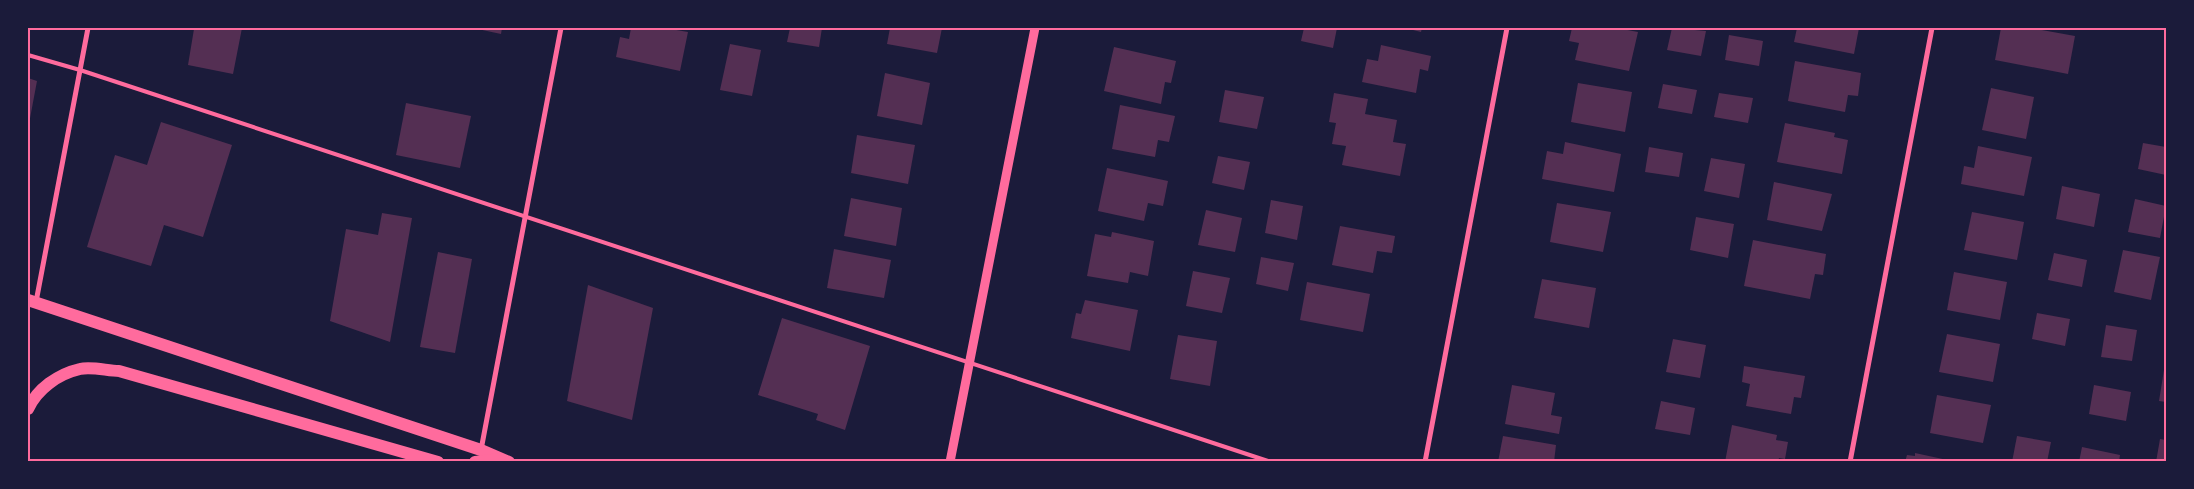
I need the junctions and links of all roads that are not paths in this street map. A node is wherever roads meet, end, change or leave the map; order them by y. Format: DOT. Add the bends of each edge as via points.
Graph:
graph roads {
  1 [pos="88,28"];
  2 [pos="561,28"];
  3 [pos="1035,28"];
  4 [pos="1507,28"];
  5 [pos="1932,28"];
  6 [pos="28,55"];
  7 [pos="80,70"];
  8 [pos="524,217"];
  9 [pos="32,302"];
  10 [pos="969,363"];
  11 [pos="28,409"];
  12 [pos="478,456"];
  13 [pos="504,460"];
  14 [pos="438,462"];
  15 [pos="950,462"];
  16 [pos="1271,462"];
  17 [pos="1425,462"];
  18 [pos="1850,462"];
  1 -- 7 [label="street"];
  2 -- 8 [label="street"];
  3 -- 10 [label="street"];
  4 -- 17 [label="street"];
  5 -- 18 [label="street"];
  6 -- 7 [label="lane"];
  7 -- 8 [label="lane"];
  7 -- 9 [label="street"];
  8 -- 10 [label="lane"];
  8 -- 12 [label="street"];
  9 -- 12 [label="main road"];
  10 -- 15 [label="street"];
  10 -- 16 [label="lane"];
  11 -- 14 [label="main road" via="33,398 53,380 81,368 119,371"];
  12 -- 13 [label="main road"];
}
